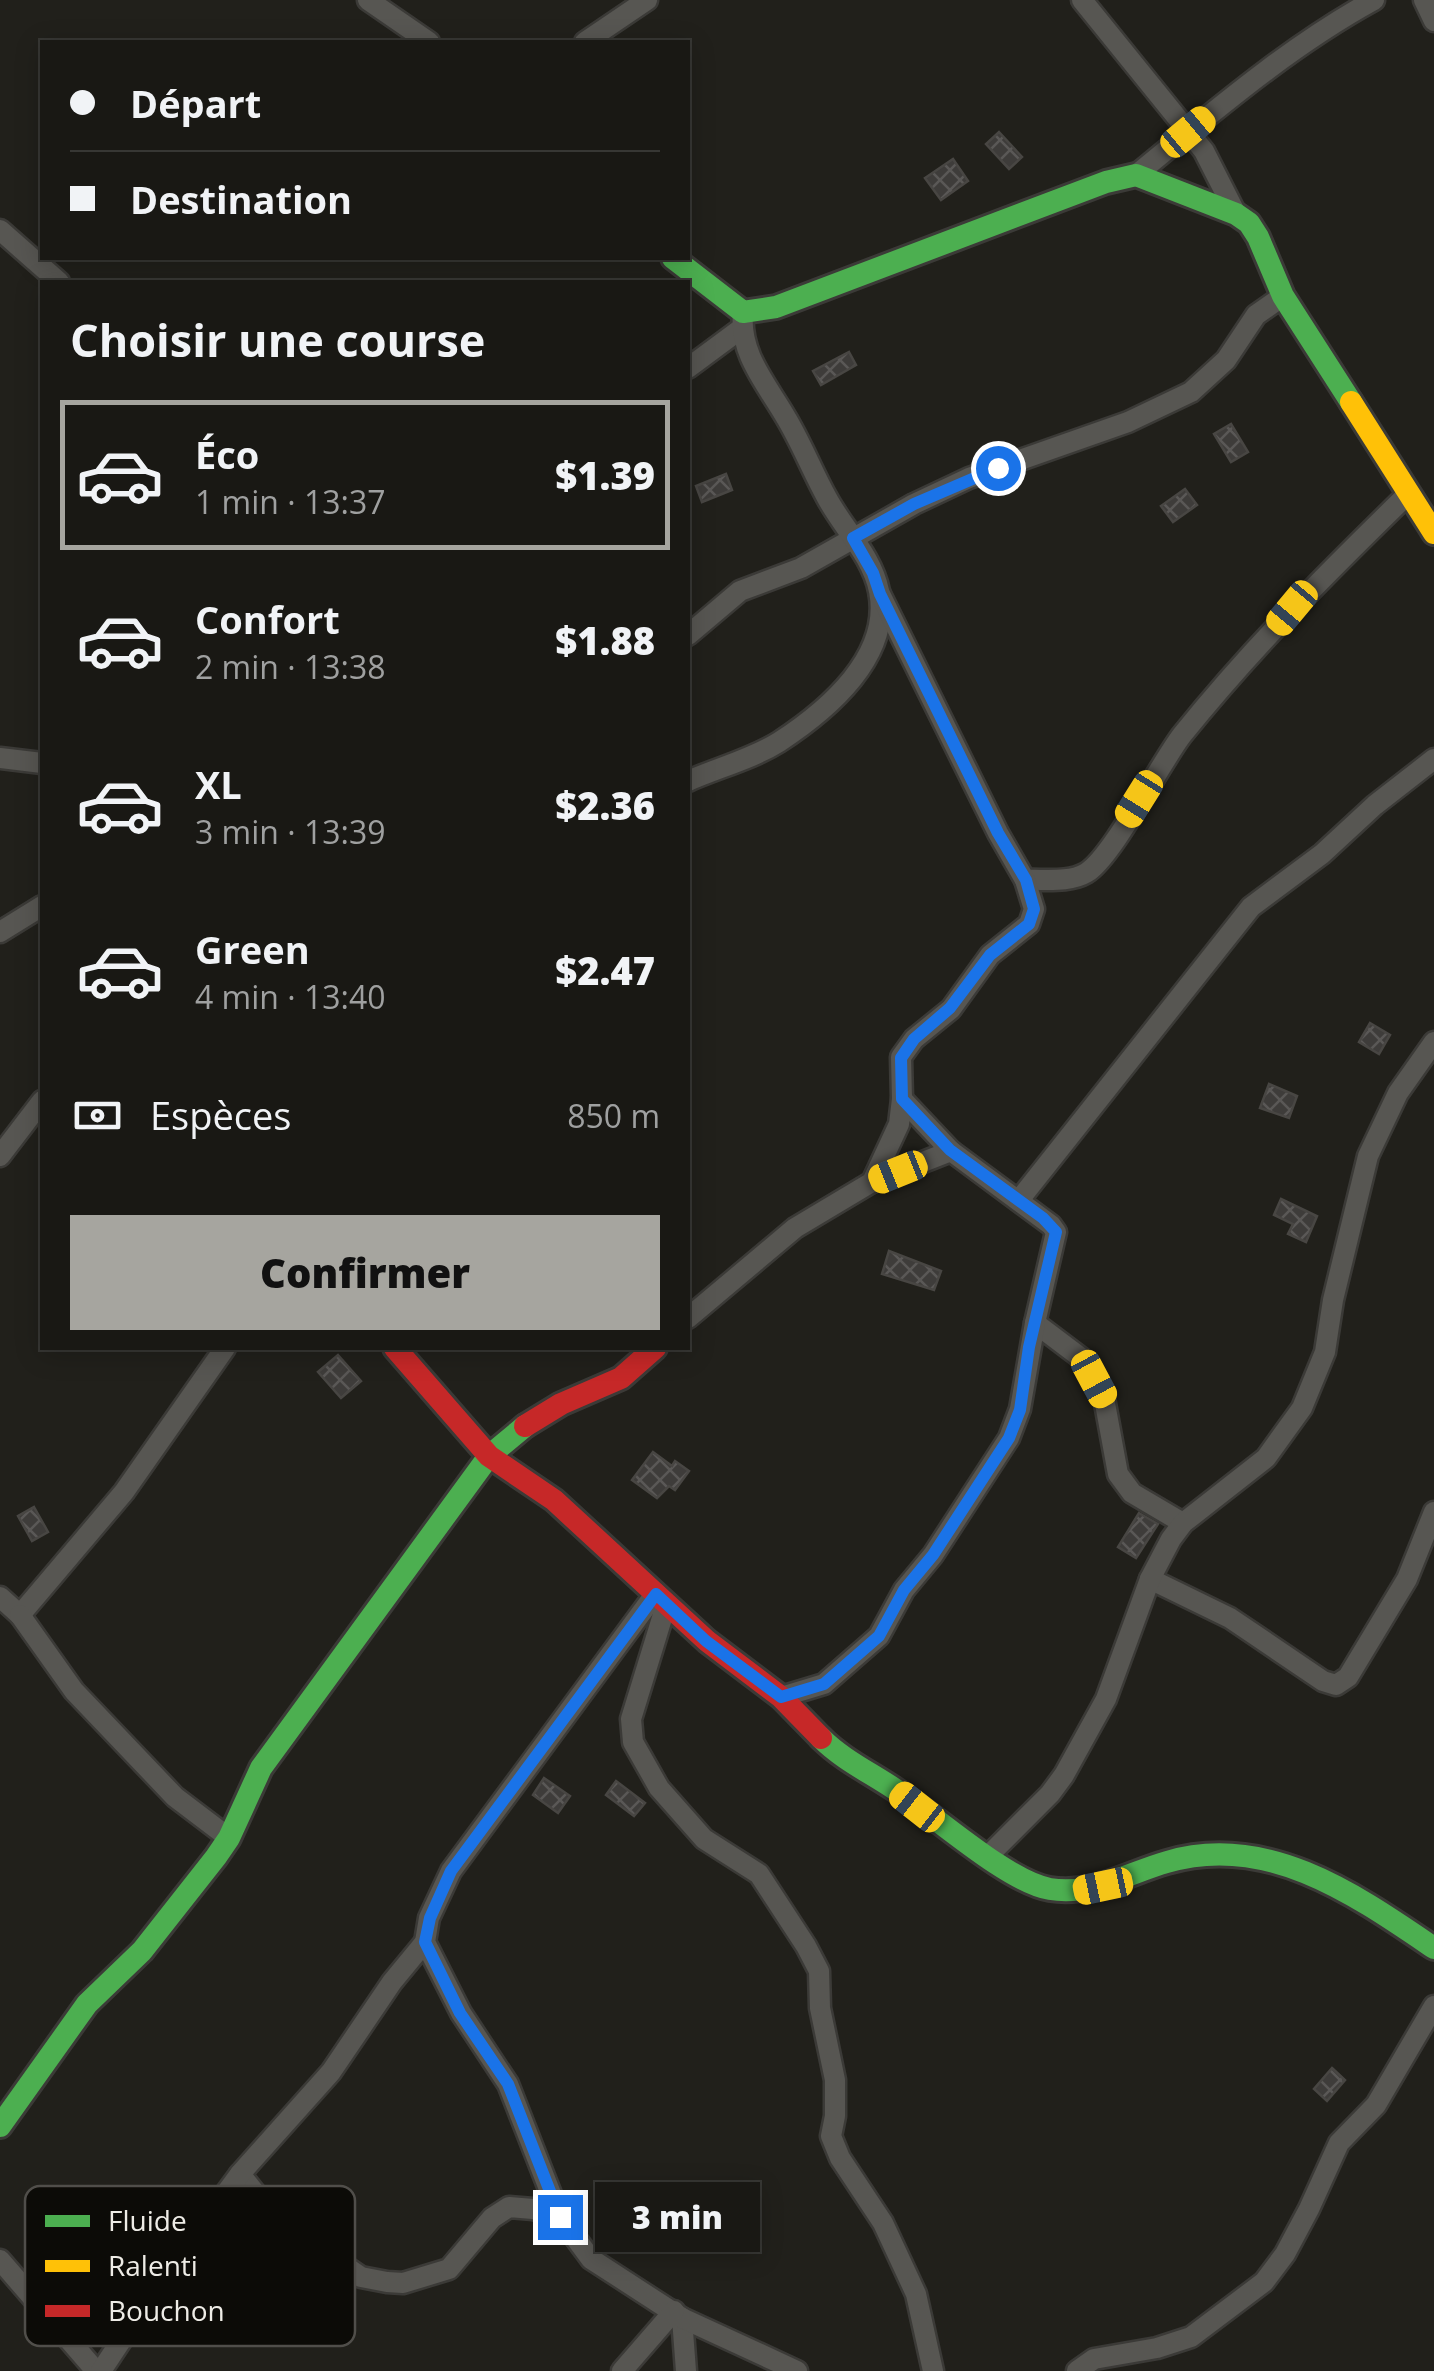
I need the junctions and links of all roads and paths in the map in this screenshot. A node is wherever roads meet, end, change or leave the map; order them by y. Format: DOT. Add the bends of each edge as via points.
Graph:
graph roads {
  1 [pos="368,0"];
  2 [pos="647,0"];
  3 [pos="1082,0"];
  4 [pos="1374,0"];
  5 [pos="1424,0"];
  6 [pos="1434,21"];
  7 [pos="426,40"];
  8 [pos="587,40"];
  9 [pos="1188,132"];
  10 [pos="1136,175"];
  11 [pos="1236,214"];
  12 [pos="0,230"];
  13 [pos="675,260"];
  14 [pos="57,280"];
  15 [pos="1283,296"];
  16 [pos="742,320"];
  17 [pos="690,366"];
  18 [pos="1408,495"];
  19 [pos="1434,533"];
  20 [pos="853,538"];
  21 [pos="880,594"];
  22 [pos="690,633"];
  23 [pos="0,758"];
  24 [pos="1434,759"];
  25 [pos="40,763"];
  26 [pos="690,780"];
  27 [pos="1026,880"];
  28 [pos="40,907"];
  29 [pos="0,932"];
  30 [pos="1434,1042"];
  31 [pos="902,1099"];
  32 [pos="40,1103"];
  33 [pos="950,1150"];
  34 [pos="0,1156"];
  35 [pos="872,1182"];
  36 [pos="1019,1200"];
  37 [pos="690,1316"];
  38 [pos="1035,1323"];
  39 [pos="224,1350"];
  40 [pos="397,1350"];
  41 [pos="652,1350"];
  42 [pos="489,1456"];
  43 [pos="1434,1512"];
  44 [pos="1183,1523"];
  45 [pos="1150,1578"];
  46 [pos="0,1596"];
  47 [pos="661,1599"];
  48 [pos="20,1615"];
  49 [pos="781,1697"];
  50 [pos="229,1838"];
  51 [pos="988,1856"];
  52 [pos="425,1942"];
  53 [pos="1434,1948"];
  54 [pos="1434,2006"];
  55 [pos="0,2126"];
  56 [pos="240,2174"];
  57 [pos="231,2186"];
  58 [pos="250,2186"];
  59 [pos="560,2217"];
  60 [pos="0,2260"];
  61 [pos="355,2273"];
  62 [pos="25,2288"];
  63 [pos="678,2314"];
  64 [pos="76,2346"];
  65 [pos="115,2346"];
  66 [pos="98,2371"];
  67 [pos="622,2371"];
  68 [pos="686,2371"];
  69 [pos="797,2371"];
  70 [pos="933,2371"];
  71 [pos="1077,2371"];
  1 -- 7 [label="street"];
  2 -- 8 [label="street"];
  3 -- 9 [label="street"];
  4 -- 9 [label="street"];
  5 -- 6 [label="street"];
  9 -- 10 [label="street"];
  9 -- 11 [label="street"];
  10 -- 11 [label="street"];
  10 -- 16 [label="street"];
  11 -- 15 [label="street" via="1258,238"];
  12 -- 14 [label="street"];
  13 -- 16 [label="street"];
  15 -- 18 [label="street"];
  15 -- 20 [label="street" via="1256,315 1212,376 1159,410 969,478"];
  16 -- 17 [label="street"];
  16 -- 20 [label="street" via="744,346"];
  18 -- 19 [label="street"];
  18 -- 27 [label="street" via="1292,608 1182,736 1104,855 1086,873"];
  20 -- 21 [label="street"];
  20 -- 22 [label="street" via="801,568 740,591"];
  21 -- 26 [label="street" via="877,642 833,700 777,744"];
  21 -- 27 [label="street"];
  23 -- 25 [label="street"];
  24 -- 36 [label="street" via="1251,907"];
  27 -- 31 [label="street" via="1034,909 1029,924 990,955 950,1008 914,1039 901,1058"];
  28 -- 29 [label="street"];
  30 -- 44 [label="street" via="1398,1093 1368,1156 1325,1352 1302,1408 1266,1458"];
  31 -- 33 [label="street"];
  31 -- 35 [label="street" via="899,1124"];
  32 -- 34 [label="street"];
  33 -- 35 [label="street"];
  33 -- 36 [label="street"];
  35 -- 37 [label="street" via="795,1228"];
  36 -- 38 [label="street" via="1056,1232"];
  38 -- 44 [label="street" via="1084,1360 1104,1398 1118,1474 1132,1492"];
  38 -- 49 [label="street" via="1009,1438 879,1636 824,1684"];
  39 -- 48 [label="street" via="124,1492"];
  40 -- 42 [label="street"];
  41 -- 42 [label="street" via="620,1378 536,1420"];
  42 -- 47 [label="street" via="554,1500"];
  42 -- 50 [label="street" via="260,1768"];
  43 -- 45 [label="street" via="1407,1579 1348,1677 1336,1685 1230,1618"];
  44 -- 45 [label="street"];
  45 -- 51 [label="street" via="1106,1698 1064,1776"];
  46 -- 48 [label="street"];
  47 -- 49 [label="street"];
  47 -- 52 [label="street" via="451,1871"];
  47 -- 70 [label="street" via="631,1719 633,1742 659,1788 704,1838 759,1874 819,1972 835,2080 830,2136 916,2294"];
  48 -- 50 [label="street" via="74,1692 175,1796"];
  49 -- 51 [label="street" via="836,1753"];
  50 -- 55 [label="street" via="142,1951 87,2004"];
  51 -- 53 [label="street" via="1023,1881 1067,1894 1190,1856 1281,1862 1356,1895"];
  52 -- 56 [label="street" via="331,2072"];
  52 -- 59 [label="street" via="460,2013 508,2084"];
  54 -- 71 [label="street" via="1376,2105 1339,2143 1293,2239 1264,2282 1190,2338 1094,2359"];
  56 -- 57 [label="street"];
  56 -- 58 [label="street"];
  59 -- 61 [label="street" via="509,2208 492,2218 449,2269 403,2283"];
  59 -- 63 [label="street" via="591,2259"];
  60 -- 62 [label="street"];
  63 -- 67 [label="street"];
  63 -- 68 [label="street"];
  63 -- 69 [label="street"];
  64 -- 66 [label="street"];
  65 -- 66 [label="street"];
}
